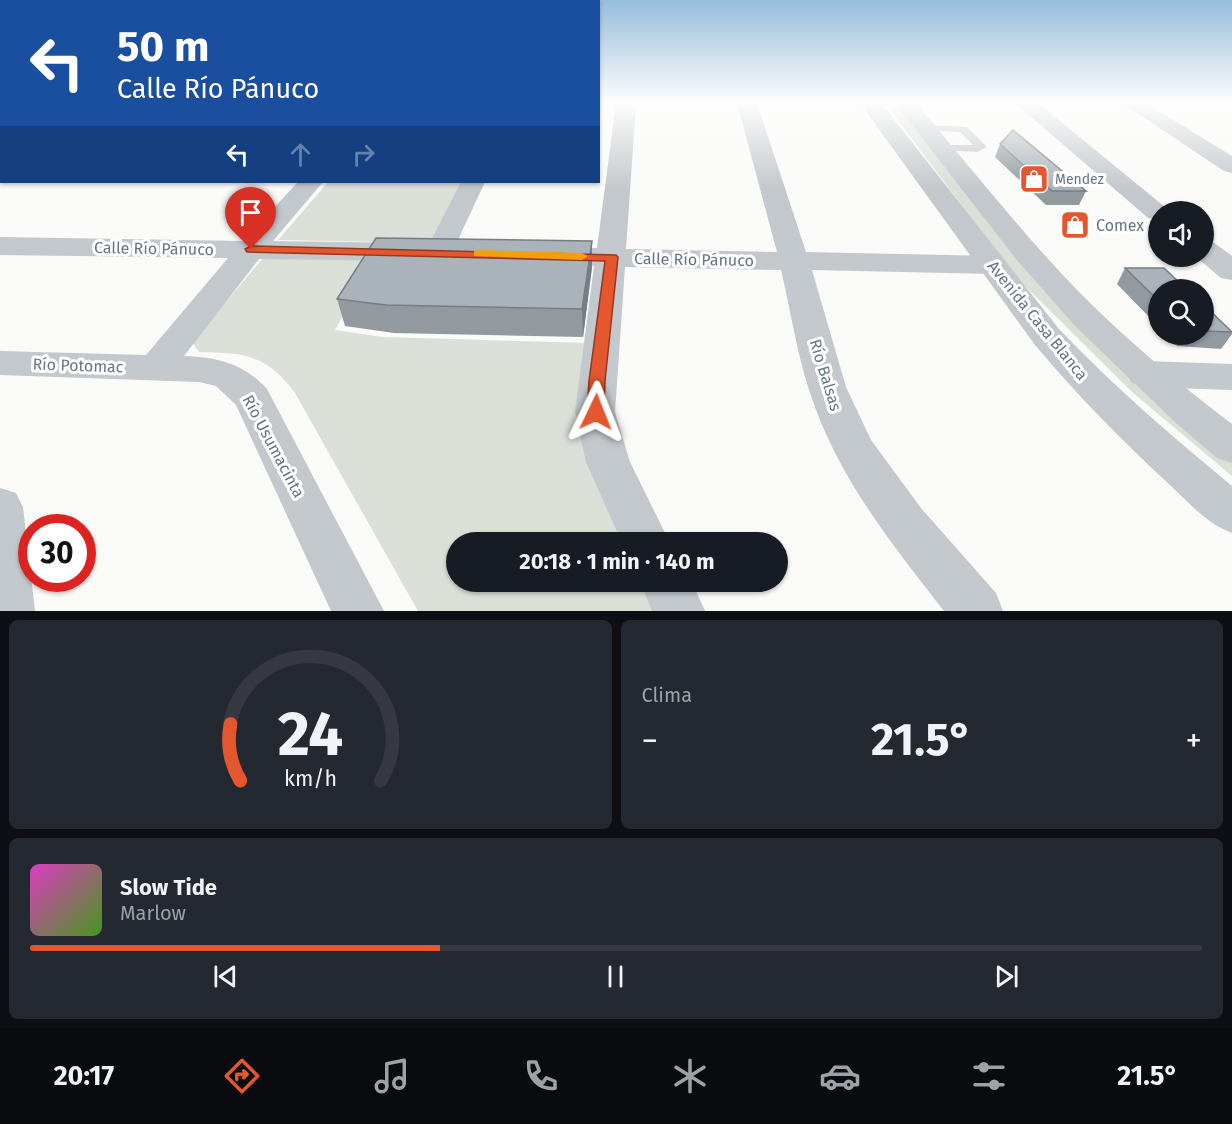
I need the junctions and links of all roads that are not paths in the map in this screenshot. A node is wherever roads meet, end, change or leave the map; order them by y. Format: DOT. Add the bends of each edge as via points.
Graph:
graph roads {
  1 [pos="623,132"];
  2 [pos="755,132"];
  3 [pos="892,132"];
  4 [pos="929,132"];
  5 [pos="1060,132"];
  6 [pos="1177,132"];
  7 [pos="1232,166"];
  8 [pos="310,183"];
  9 [pos="473,183"];
  10 [pos="1148,204"];
  11 [pos="0,246"];
  12 [pos="251,249"];
  13 [pos="439,253"];
  14 [pos="473,254"];
  15 [pos="519,255"];
  16 [pos="611,257"];
  17 [pos="1214,257"];
  18 [pos="794,261"];
  19 [pos="993,265"];
  20 [pos="1232,271"];
  21 [pos="1047,337"];
  22 [pos="1107,337"];
  23 [pos="0,363"];
  24 [pos="156,367"];
  25 [pos="1145,374"];
  26 [pos="1232,377"];
  27 [pos="1232,447"];
  28 [pos="0,507"];
  29 [pos="1232,513"];
  30 [pos="641,532"];
  31 [pos="670,592"];
  32 [pos="9,611"];
  33 [pos="358,611"];
  34 [pos="679,611"];
  35 [pos="977,611"];
  1 -- 16 [label="street"];
  2 -- 18 [label="street, Río Balsas"];
  3 -- 19 [label="street, Avenida Casa Blanca"];
  4 -- 22 [label="street, Avenida Casa Blanca" via="1040,267"];
  5 -- 10 [label="street"];
  6 -- 7 [label="street"];
  8 -- 12 [label="street"];
  9 -- 13 [label="street"];
  11 -- 12 [label="street, Calle Río Pánuco"];
  12 -- 13 [label="street, Calle Río Pánuco"];
  12 -- 24 [label="street"];
  13 -- 14 [label="street, Calle Río Pánuco"];
  15 -- 16 [label="street, Calle Río Pánuco"];
  16 -- 18 [label="street, Calle Río Pánuco"];
  16 -- 30 [label="street" via="597,381 597,425"];
  17 -- 20 [label="street"];
  18 -- 19 [label="street, Calle Río Pánuco"];
  18 -- 35 [label="street, Río Balsas" via="823,376 843,428 921,545"];
  19 -- 21 [label="street, Avenida Casa Blanca"];
  21 -- 22 [label="street" via="1072,329"];
  21 -- 29 [label="street, Avenida Casa Blanca" via="1129,423"];
  22 -- 25 [label="street, Avenida Casa Blanca"];
  23 -- 24 [label="street, Río Potomac"];
  24 -- 33 [label="street, Río Usumacinta" via="214,371 228,374 242,385"];
  25 -- 26 [label="street"];
  25 -- 27 [label="street, Avenida Casa Blanca"];
  28 -- 32 [label="street"];
  31 -- 34 [label="street"];
}
